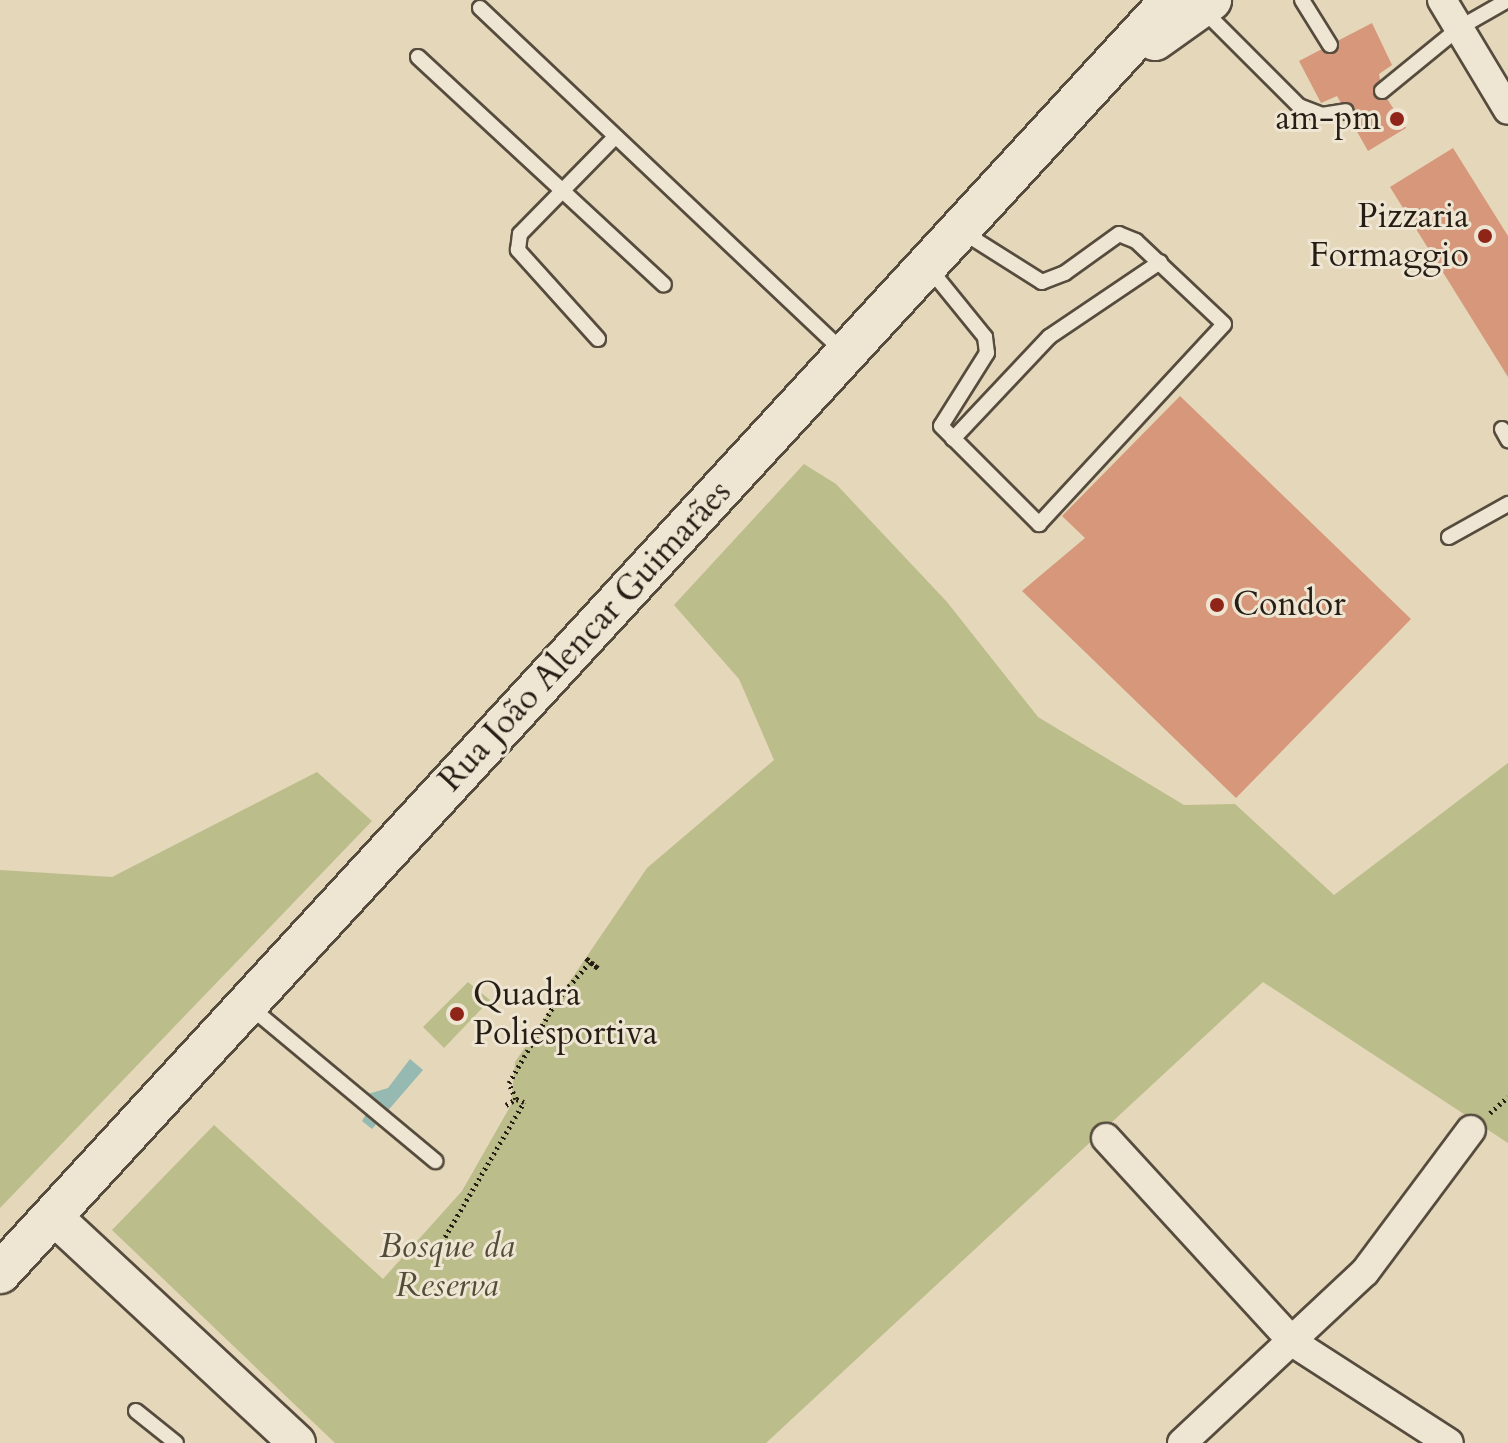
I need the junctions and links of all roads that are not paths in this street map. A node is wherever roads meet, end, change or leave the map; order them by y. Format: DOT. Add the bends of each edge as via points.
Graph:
graph roads {
  1 [pos="1302,0"];
  2 [pos="1442,0"];
  3 [pos="1508,0"];
  4 [pos="1194,2"];
  5 [pos="480,8"];
  6 [pos="1459,28"];
  7 [pos="1330,45"];
  8 [pos="418,57"];
  9 [pos="1382,91"];
  10 [pos="1508,110"];
  11 [pos="1346,111"];
  12 [pos="615,137"];
  13 [pos="561,189"];
  14 [pos="959,229"];
  15 [pos="1160,262"];
  16 [pos="927,265"];
  17 [pos="664,285"];
  18 [pos="598,339"];
  19 [pos="845,353"];
  20 [pos="953,439"];
  21 [pos="1508,504"];
  22 [pos="1449,537"];
  23 [pos="247,1004"];
  24 [pos="1471,1130"];
  25 [pos="1106,1138"];
  26 [pos="435,1161"];
  27 [pos="53,1216"];
  28 [pos="0,1273"];
  29 [pos="1294,1343"];
  30 [pos="136,1411"];
  31 [pos="176,1443"];
  32 [pos="297,1443"];
  33 [pos="1182,1443"];
  34 [pos="1449,1443"];
  1 -- 7 [label="lane"];
  2 -- 6 [label="street"];
  3 -- 6 [label="lane"];
  4 -- 11 [label="lane" via="1299,106 1322,115"];
  4 -- 14 [label="main road, Rua João Alencar Guimarães" via="1071,108"];
  5 -- 12 [label="lane"];
  6 -- 9 [label="lane"];
  6 -- 10 [label="street"];
  8 -- 13 [label="lane"];
  12 -- 13 [label="lane"];
  12 -- 19 [label="lane"];
  13 -- 17 [label="lane"];
  13 -- 18 [label="lane" via="520,234 518,250"];
  14 -- 15 [label="lane" via="1042,282 1065,273 1119,234"];
  14 -- 16 [label="main road, Rua João Alencar Guimarães"];
  15 -- 20 [label="lane" via="1049,337"];
  15 -- 20 [label="lane" via="1224,324 1039,524"];
  16 -- 19 [label="main road, Rua João Alencar Guimarães"];
  16 -- 20 [label="lane" via="985,337 987,353 941,418"];
  19 -- 23 [label="main road, Rua João Alencar Guimarães"];
  21 -- 22 [label="lane"];
  23 -- 26 [label="lane"];
  23 -- 27 [label="main road, Rua João Alencar Guimarães"];
  24 -- 29 [label="street" via="1384,1250"];
  25 -- 29 [label="street"];
  27 -- 28 [label="main road, Rua João Alencar Guimarães"];
  27 -- 32 [label="street"];
  29 -- 33 [label="street"];
  29 -- 34 [label="street"];
  30 -- 31 [label="lane"];
}
